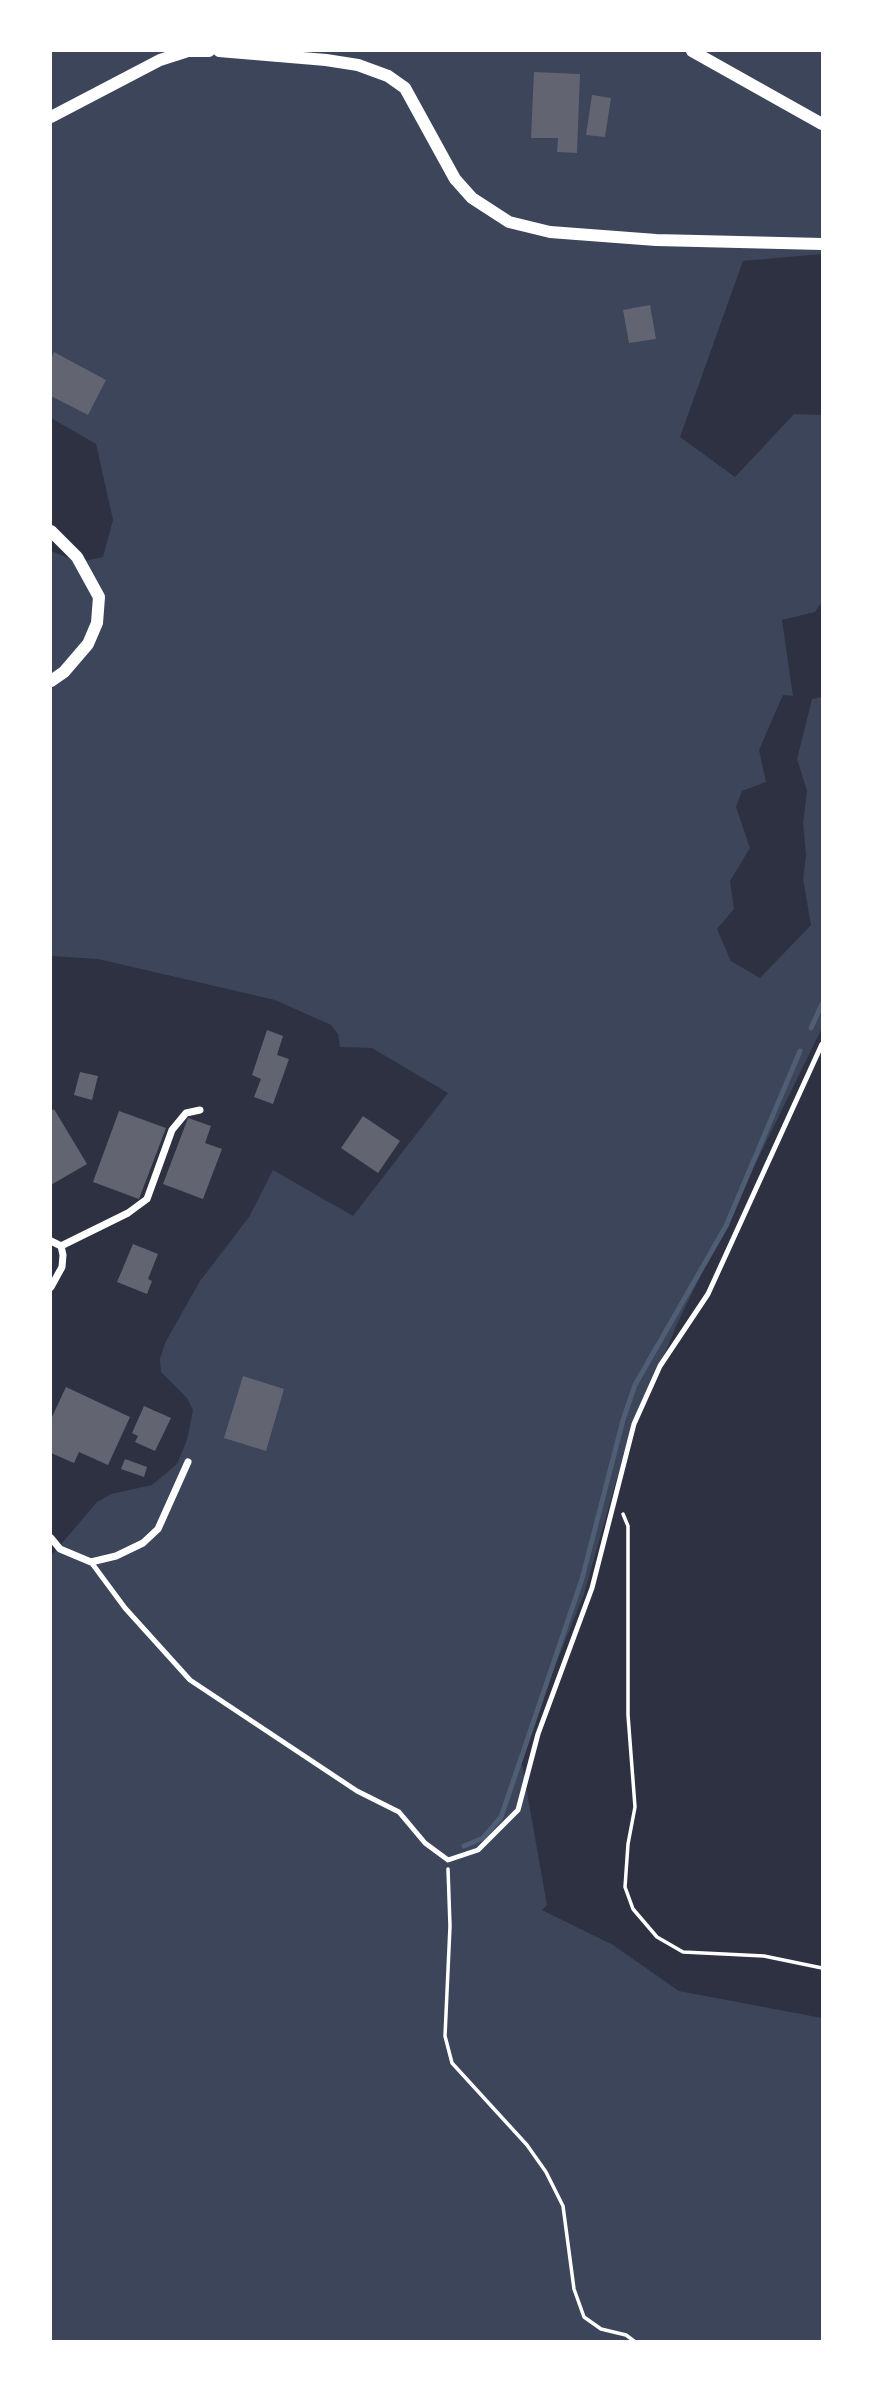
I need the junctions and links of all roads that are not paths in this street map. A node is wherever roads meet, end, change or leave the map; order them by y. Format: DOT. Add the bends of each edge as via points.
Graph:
graph roads {
  1 [pos="209,51"];
  2 [pos="219,51"];
  3 [pos="692,51"];
  4 [pos="51,117"];
  5 [pos="822,124"];
  6 [pos="822,244"];
  7 [pos="51,531"];
  8 [pos="51,681"];
  9 [pos="822,1044"];
  10 [pos="200,1110"];
  11 [pos="51,1241"];
  12 [pos="61,1246"];
  13 [pos="51,1287"];
  14 [pos="188,1462"];
  15 [pos="51,1538"];
  16 [pos="91,1562"];
  1 -- 4 [label="street" via="188,51 160,60"];
  2 -- 6 [label="street" via="327,60 388,76 405,88 455,179 472,198 509,222 562,233"];
  3 -- 5 [label="street"];
  7 -- 8 [label="street" via="76,557 99,597 97,623 88,644"];
  9 -- 16 [label="lane" via="708,1294 660,1366 634,1424 592,1588 538,1734 518,1810 478,1850 448,1860 425,1843 399,1812 357,1791 190,1680 125,1608"];
  10 -- 12 [label="street" via="186,1113 172,1130 147,1199"];
  11 -- 12 [label="street"];
  12 -- 13 [label="street" via="62,1267"];
  14 -- 16 [label="street" via="158,1529 143,1544"];
  15 -- 16 [label="street" via="60,1549"];
}
